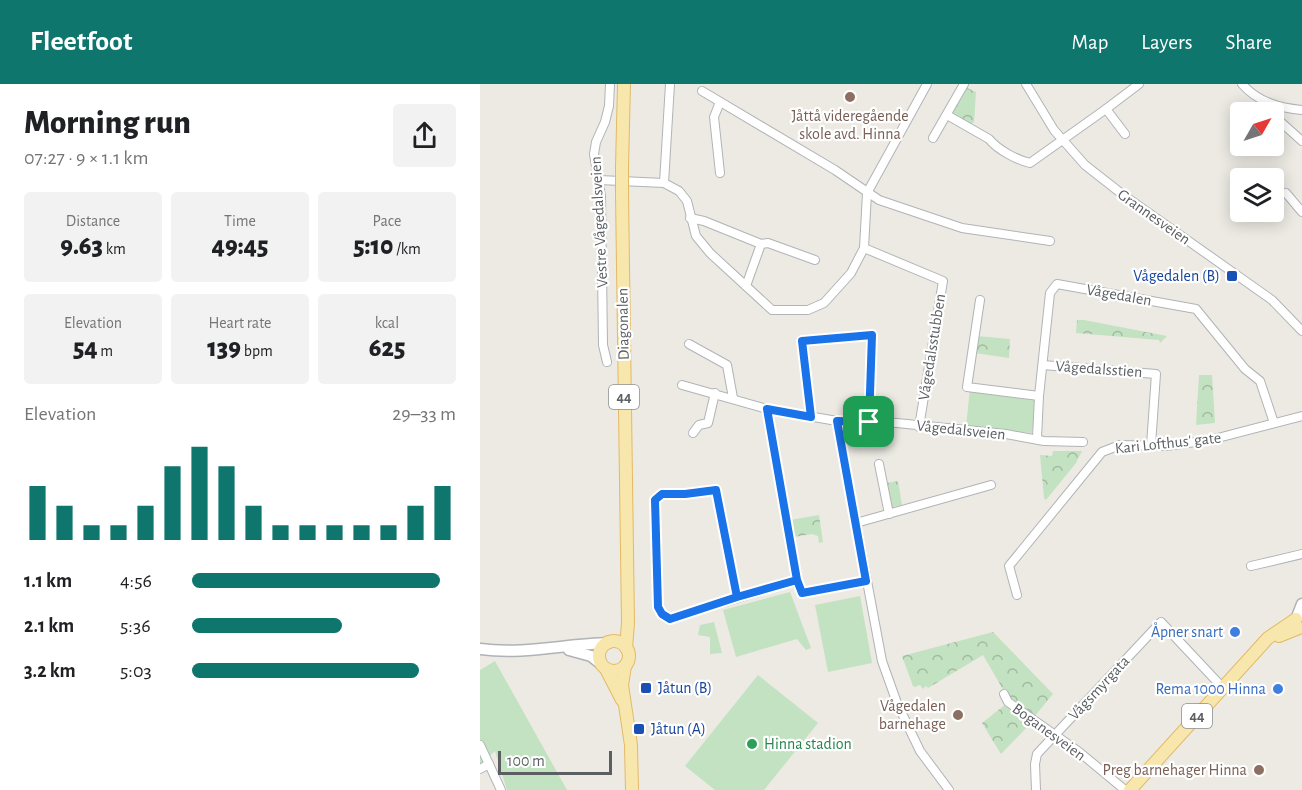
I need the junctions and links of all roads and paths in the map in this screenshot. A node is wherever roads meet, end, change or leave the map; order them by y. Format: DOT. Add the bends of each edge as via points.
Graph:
graph roads {
  1 [pos="610,84"];
  2 [pos="624,84"];
  3 [pos="670,84"];
  4 [pos="927,84"];
  5 [pos="963,84"];
  6 [pos="1139,84"];
  7 [pos="1242,84"];
  8 [pos="1029,86"];
  9 [pos="702,91"];
  10 [pos="720,102"];
  11 [pos="1106,109"];
  12 [pos="1302,110"];
  13 [pos="1284,114"];
  14 [pos="1287,114"];
  15 [pos="947,115"];
  16 [pos="1284,125"];
  17 [pos="1125,134"];
  18 [pos="933,138"];
  19 [pos="1062,141"];
  20 [pos="1302,141"];
  21 [pos="720,173"];
  22 [pos="599,180"];
  23 [pos="664,183"];
  24 [pos="867,193"];
  25 [pos="1286,193"];
  26 [pos="1302,212"];
  27 [pos="690,218"];
  28 [pos="1050,241"];
  29 [pos="761,244"];
  30 [pos="864,248"];
  31 [pos="815,260"];
  32 [pos="746,286"];
  33 [pos="980,300"];
  34 [pos="1302,330"];
  35 [pos="689,344"];
  36 [pos="607,362"];
  37 [pos="1043,365"];
  38 [pos="682,385"];
  39 [pos="715,393"];
  40 [pos="1039,396"];
  41 [pos="733,398"];
  42 [pos="767,409"];
  43 [pos="1302,416"];
  44 [pos="811,417"];
  45 [pos="837,421"];
  46 [pos="869,422"];
  47 [pos="1274,423"];
  48 [pos="919,427"];
  49 [pos="693,433"];
  50 [pos="1037,438"];
  51 [pos="1083,441"];
  52 [pos="1151,445"];
  53 [pos="879,464"];
  54 [pos="991,485"];
  55 [pos="889,514"];
  56 [pos="856,523"];
  57 [pos="1302,554"];
  58 [pos="1251,566"];
  59 [pos="797,580"];
  60 [pos="866,581"];
  61 [pos="1017,595"];
  62 [pos="737,597"];
  63 [pos="627,600"];
  64 [pos="1302,604"];
  65 [pos="1299,622"];
  66 [pos="610,642"];
  67 [pos="626,648"];
  68 [pos="480,649"];
  69 [pos="553,649"];
  70 [pos="603,666"];
  71 [pos="626,666"];
  72 [pos="1223,688"];
  73 [pos="1004,694"];
  74 [pos="626,709"];
  75 [pos="1055,736"];
  76 [pos="480,745"];
  77 [pos="489,764"];
  78 [pos="480,769"];
  79 [pos="501,790"];
  80 [pos="632,790"];
  81 [pos="949,790"];
  82 [pos="1036,790"];
  83 [pos="1125,790"];
  84 [pos="1130,790"];
  1 -- 22 [label="street, Vestre Vågedalsveien" via="605,123 594,154"];
  2 -- 63 [label="main road, Diagonalen / 44, bridge"];
  3 -- 23 [label="street"];
  4 -- 24 [label="street"];
  5 -- 15 [label="street"];
  6 -- 11 [label="street"];
  7 -- 12 [label="street" via="1265,101"];
  8 -- 19 [label="street, Grannesveien" via="1041,112"];
  9 -- 10 [label="street"];
  10 -- 21 [label="street" via="714,117"];
  10 -- 24 [label="street"];
  11 -- 17 [label="street"];
  11 -- 19 [label="street"];
  13 -- 14 [label="street"];
  15 -- 18 [label="street"];
  15 -- 19 [label="street" via="1023,161 1034,161"];
  16 -- 20 [label="street"];
  19 -- 34 [label="street, Grannesveien" via="1084,165 1272,300"];
  22 -- 23 [label="street"];
  22 -- 36 [label="street, Vestre Vågedalsveien" via="603,345"];
  23 -- 27 [label="street" via="684,195"];
  24 -- 28 [label="street" via="962,228"];
  24 -- 30 [label="street"];
  25 -- 26 [label="street"];
  27 -- 29 [label="street"];
  27 -- 32 [label="street" via="696,236 710,253"];
  29 -- 31 [label="street"];
  29 -- 32 [label="street"];
  30 -- 32 [label="street" via="851,273 824,303 808,310 772,310"];
  30 -- 48 [label="street, Vågedalsstubben" via="943,281"];
  33 -- 40 [label="street" via="967,387"];
  35 -- 41 [label="street" via="727,365"];
  37 -- 40 [label="street, Vågedalen"];
  37 -- 47 [label="street, Vågedalen" via="1050,292 1057,284 1192,308 1202,314 1245,369 1260,381"];
  37 -- 52 [label="street, Vågedalsstien" via="1156,374"];
  38 -- 39 [label="street, Vågedalsveien"];
  39 -- 41 [label="street, Vågedalsveien"];
  39 -- 49 [label="street" via="708,423 699,425"];
  40 -- 50 [label="street, Vågedalen"];
  41 -- 42 [label="street, Vågedalsveien"];
  42 -- 44 [label="street, Vågedalsveien"];
  42 -- 59 [label="street"];
  43 -- 47 [label="street, Kari Lofthus' gate"];
  44 -- 45 [label="street, Vågedalsveien"];
  44 -- 46 [label="street" via="802,341 872,335"];
  45 -- 46 [label="street, Vågedalsveien"];
  45 -- 56 [label="street"];
  46 -- 48 [label="street, Vågedalsveien"];
  47 -- 52 [label="street, Kari Lofthus' gate" via="1210,440"];
  48 -- 50 [label="street, Vågedalsveien"];
  50 -- 51 [label="street, Vågedalsveien"];
  52 -- 61 [label="street, Kari Lofthus' gate" via="1120,445 1101,452 1009,566"];
  53 -- 55 [label="street"];
  54 -- 55 [label="street"];
  55 -- 56 [label="street"];
  56 -- 60 [label="street"];
  57 -- 58 [label="street"];
  59 -- 60 [label="street" via="802,593"];
  59 -- 62 [label="street"];
  60 -- 81 [label="street" via="882,661 897,703 920,751"];
  62 -- 62 [label="street" via="670,619 662,614 658,607 655,500 662,494 716,490"];
  63 -- 66 [label="main road, Diagonalen / 44"];
  63 -- 67 [label="main road, Diagonalen / 44"];
  64 -- 65 [label="main road"];
  65 -- 72 [label="main road, 44" via="1265,643"];
  66 -- 67 [label="main road"];
  66 -- 69 [label="main road"];
  66 -- 70 [label="main road, 44" via="600,650"];
  67 -- 71 [label="main road, 44"];
  68 -- 69 [label="main road"];
  69 -- 70 [label="main road" via="575,650"];
  70 -- 71 [label="main road" via="618,671"];
  70 -- 74 [label="main road, 44"];
  71 -- 74 [label="main road, 44" via="622,685"];
  72 -- 75 [label="street, Vågsmyrgata" via="1161,622"];
  72 -- 84 [label="main road, 44"];
  73 -- 75 [label="street, Boganesveien" via="1008,702"];
  74 -- 80 [label="main road, 44" via="632,745"];
  75 -- 82 [label="street, Vågsmyrgata" via="1035,758"];
  75 -- 83 [label="street, Boganesveien"];
  76 -- 77 [label="street"];
  77 -- 78 [label="street"];
  77 -- 79 [label="street"];
}
